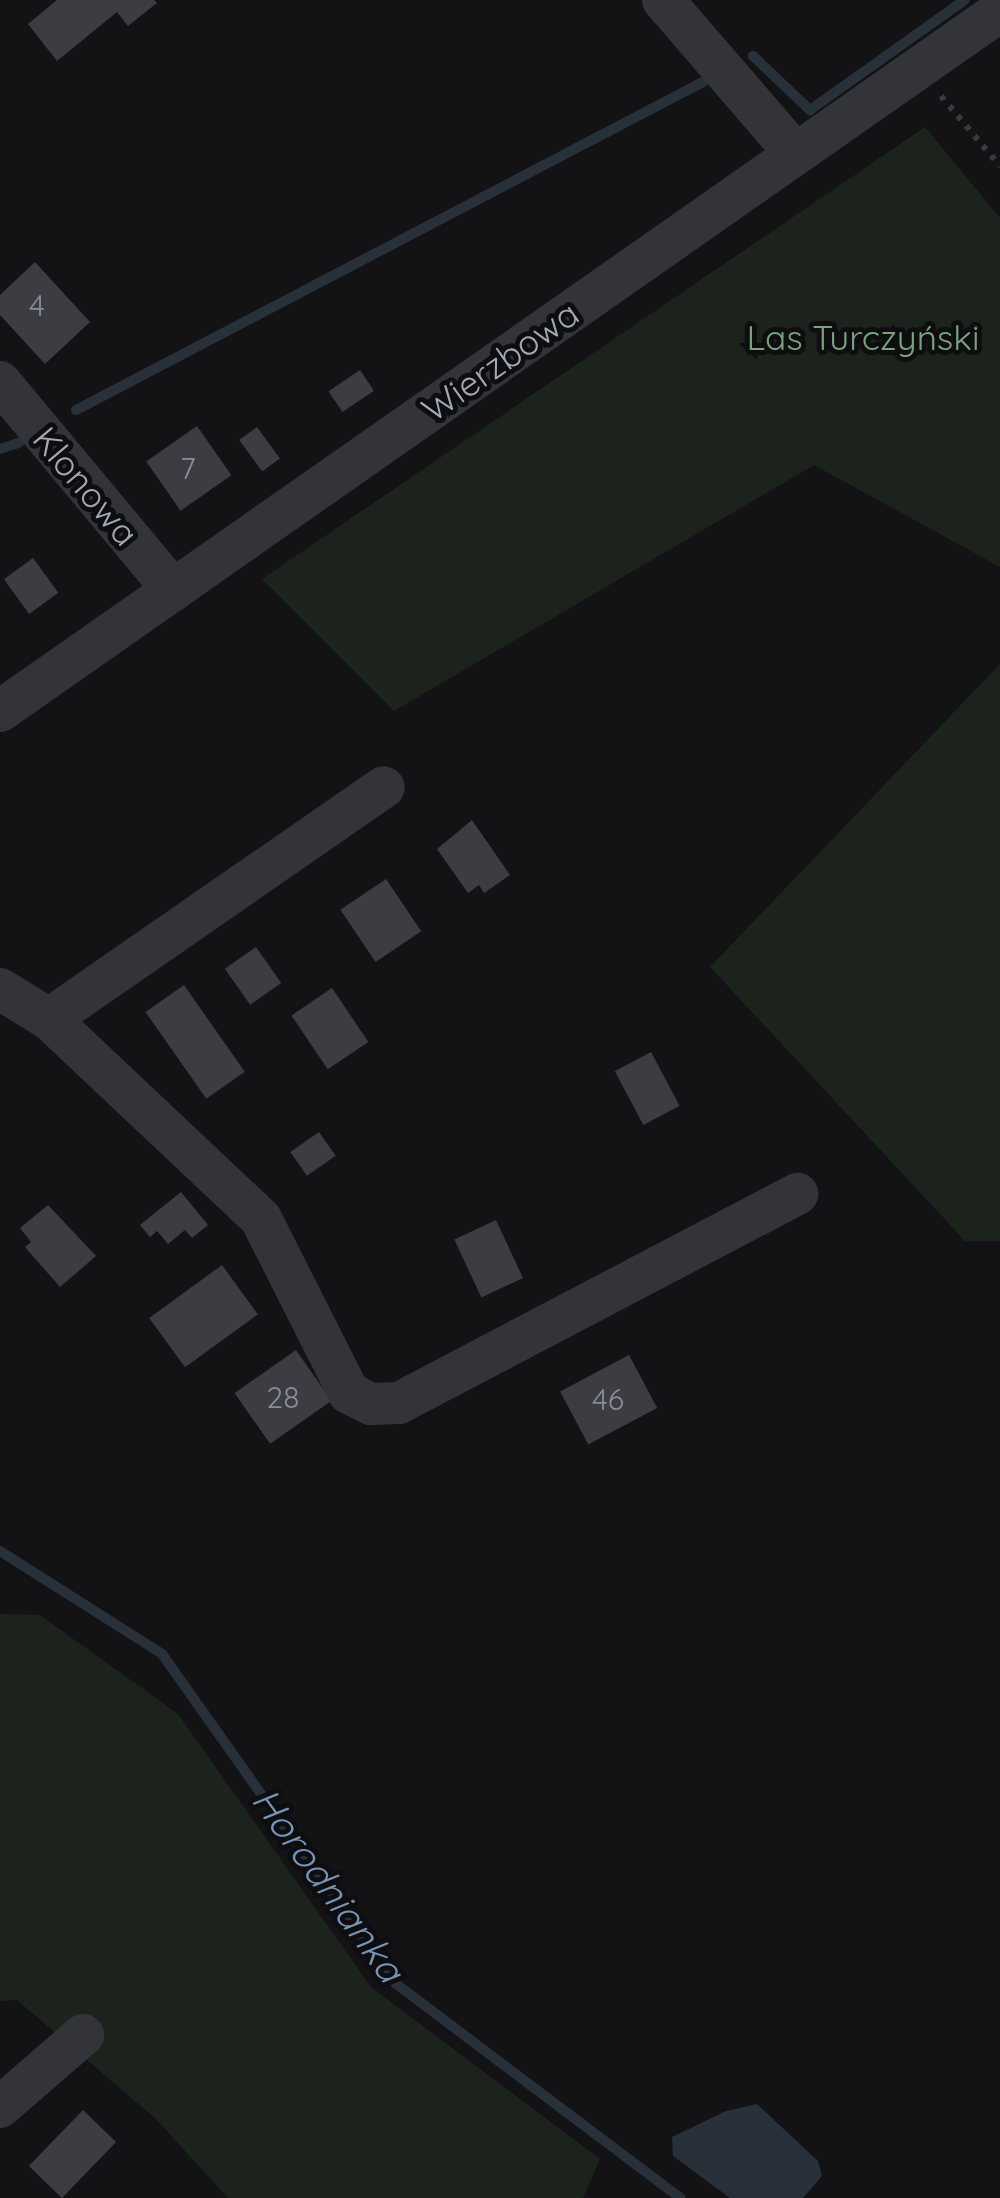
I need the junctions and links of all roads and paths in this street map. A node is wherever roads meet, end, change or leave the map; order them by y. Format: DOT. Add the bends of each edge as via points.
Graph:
graph roads {
  1 [pos="663,0"];
  2 [pos="1000,11"];
  3 [pos="918,68"];
  4 [pos="796,154"];
  5 [pos="1000,166"];
  6 [pos="0,382"];
  7 [pos="172,590"];
  8 [pos="0,711"];
  9 [pos="384,787"];
  10 [pos="0,989"];
  11 [pos="49,1020"];
  12 [pos="797,1194"];
  13 [pos="82,2034"];
  14 [pos="0,2107"];
  1 -- 4 [label="street"];
  2 -- 3 [label="street, Wierzbowa"];
  3 -- 4 [label="street, Wierzbowa"];
  3 -- 5 [label="path"];
  4 -- 7 [label="street, Wierzbowa"];
  6 -- 7 [label="street, Klonowa"];
  7 -- 8 [label="street, Wierzbowa"];
  9 -- 11 [label="street"];
  10 -- 11 [label="street"];
  11 -- 12 [label="street" via="261,1219 349,1393 371,1404 399,1403"];
  13 -- 14 [label="street"];
}
